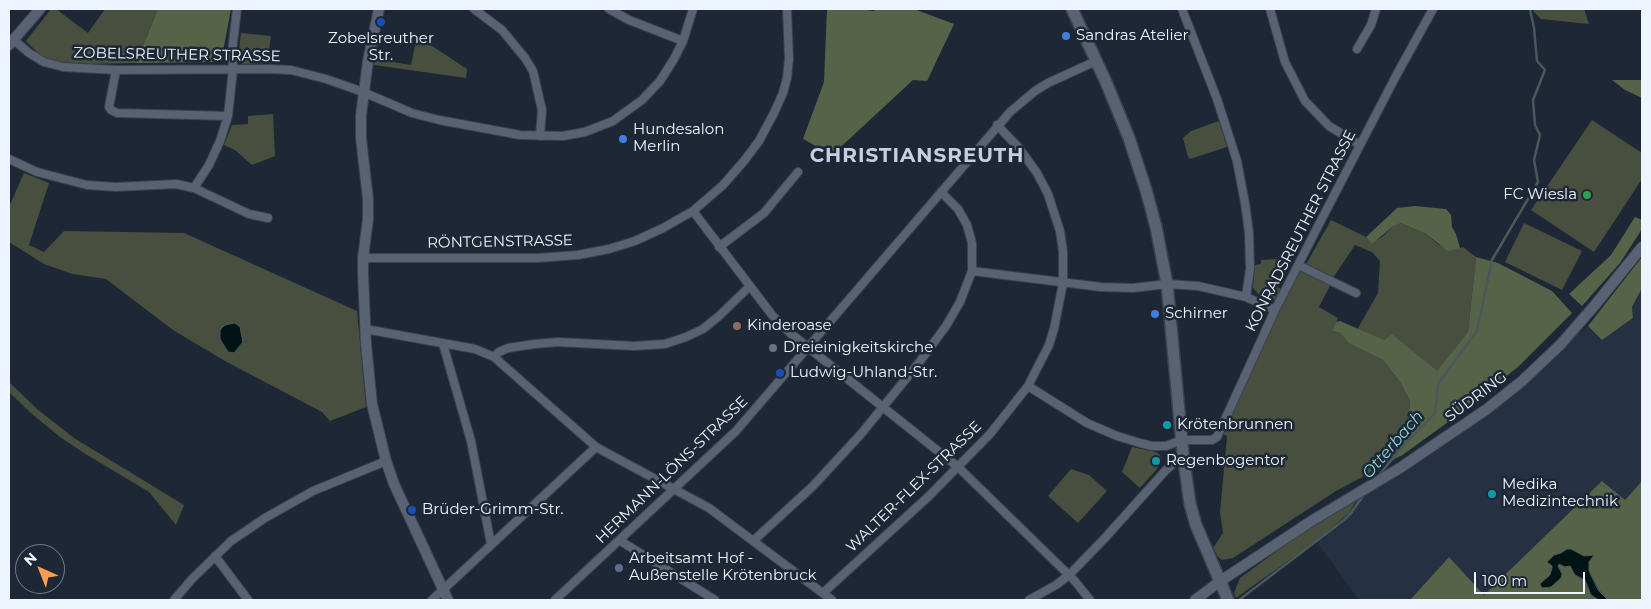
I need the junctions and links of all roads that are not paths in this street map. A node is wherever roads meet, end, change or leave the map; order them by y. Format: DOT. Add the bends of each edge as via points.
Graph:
graph roads {
  1 [pos="40,9"];
  2 [pos="237,9"];
  3 [pos="379,9"];
  4 [pos="474,9"];
  5 [pos="609,9"];
  6 [pos="693,9"];
  7 [pos="786,9"];
  8 [pos="1072,9"];
  9 [pos="1182,9"];
  10 [pos="1270,9"];
  11 [pos="1376,9"];
  12 [pos="1433,9"];
  13 [pos="683,41"];
  14 [pos="11,43"];
  15 [pos="1357,49"];
  16 [pos="1096,61"];
  17 [pos="233,69"];
  18 [pos="116,70"];
  19 [pos="363,92"];
  20 [pos="228,116"];
  21 [pos="997,125"];
  22 [pos="540,136"];
  23 [pos="1360,145"];
  24 [pos="9,159"];
  25 [pos="798,172"];
  26 [pos="194,188"];
  27 [pos="941,192"];
  28 [pos="693,211"];
  29 [pos="268,218"];
  30 [pos="1642,246"];
  31 [pos="719,247"];
  32 [pos="363,258"];
  33 [pos="1298,265"];
  34 [pos="972,271"];
  35 [pos="1063,282"];
  36 [pos="1167,284"];
  37 [pos="750,286"];
  38 [pos="1356,293"];
  39 [pos="1246,297"];
  40 [pos="1275,310"];
  41 [pos="365,329"];
  42 [pos="443,344"];
  43 [pos="808,347"];
  44 [pos="494,357"];
  45 [pos="1028,386"];
  46 [pos="883,407"];
  47 [pos="1182,440"];
  48 [pos="596,447"];
  49 [pos="1183,456"];
  50 [pos="386,461"];
  51 [pos="958,467"];
  52 [pos="675,489"];
  53 [pos="619,540"];
  54 [pos="753,541"];
  55 [pos="491,544"];
  56 [pos="215,556"];
  57 [pos="1068,575"];
  58 [pos="1219,582"];
  59 [pos="443,590"];
  60 [pos="823,593"];
  61 [pos="174,600"];
  62 [pos="248,600"];
  63 [pos="432,600"];
  64 [pos="448,600"];
  65 [pos="555,600"];
  66 [pos="715,600"];
  67 [pos="832,600"];
  68 [pos="1029,600"];
  69 [pos="1090,600"];
  70 [pos="1195,600"];
  71 [pos="1228,600"];
  1 -- 14 [label="street"];
  2 -- 17 [label="street"];
  3 -- 19 [label="street"];
  4 -- 22 [label="street" via="502,30 533,71 542,110"];
  5 -- 13 [label="street" via="634,23"];
  6 -- 13 [label="street, ZOBELSREUTHER STRASSE"];
  7 -- 28 [label="street, RÖNTGENSTRASSE" via="788,59 783,93 759,141 744,161"];
  8 -- 16 [label="main road"];
  9 -- 39 [label="street" via="1237,161 1249,233 1250,269"];
  10 -- 23 [label="street" via="1285,62 1305,101 1329,126"];
  11 -- 15 [label="street"];
  12 -- 23 [label="street, KONRADSREUTHER STRASSE"];
  13 -- 22 [label="street, ZOBELSREUTHER STRASSE" via="660,81 642,100 613,121 585,132"];
  14 -- 18 [label="street, ZOBELSREUTHER STRASSE" via="44,62 63,67"];
  16 -- 21 [label="street, HERMANN-LÖNS-STRASSE" via="1035,91"];
  16 -- 36 [label="main road" via="1139,165"];
  17 -- 18 [label="street, ZOBELSREUTHER STRASSE"];
  17 -- 19 [label="street, ZOBELSREUTHER STRASSE" via="291,70"];
  17 -- 20 [label="street"];
  18 -- 20 [label="street" via="109,107 117,113"];
  19 -- 22 [label="street, ZOBELSREUTHER STRASSE" via="412,113 439,120"];
  19 -- 32 [label="street" via="361,138 368,219"];
  20 -- 26 [label="street" via="209,165"];
  21 -- 27 [label="street, HERMANN-LÖNS-STRASSE"];
  21 -- 35 [label="street, WALTER-FLEX-STRASSE" via="1028,160 1048,194 1060,231"];
  23 -- 33 [label="street, KONRADSREUTHER STRASSE"];
  24 -- 26 [label="street" via="37,172 87,185 116,188 176,184"];
  25 -- 31 [label="street" via="764,213"];
  26 -- 29 [label="street" via="249,214"];
  27 -- 34 [label="street" via="958,209 970,234"];
  27 -- 43 [label="street, HERMANN-LÖNS-STRASSE"];
  28 -- 31 [label="street"];
  28 -- 32 [label="street, RÖNTGENSTRASSE" via="634,241 578,255"];
  30 -- 58 [label="street, SÜDRING" via="1561,344 1487,410"];
  31 -- 37 [label="street"];
  32 -- 41 [label="street"];
  33 -- 38 [label="street"];
  33 -- 40 [label="street, KONRADSREUTHER STRASSE"];
  34 -- 35 [label="street"];
  34 -- 46 [label="street" via="946,326"];
  35 -- 36 [label="street" via="1133,288"];
  35 -- 45 [label="street, WALTER-FLEX-STRASSE" via="1051,337"];
  36 -- 39 [label="street" via="1198,286"];
  36 -- 47 [label="main road"];
  37 -- 43 [label="street" via="772,315"];
  37 -- 44 [label="street" via="703,329 665,344 543,343 508,348"];
  39 -- 40 [label="street"];
  40 -- 47 [label="street, KONRADSREUTHER STRASSE" via="1217,436 1212,440"];
  41 -- 42 [label="street"];
  41 -- 50 [label="street" via="372,404"];
  42 -- 44 [label="street" via="475,349"];
  42 -- 55 [label="street" via="471,441"];
  43 -- 46 [label="street"];
  43 -- 52 [label="street, HERMANN-LÖNS-STRASSE" via="736,431"];
  44 -- 48 [label="street"];
  45 -- 47 [label="street" via="1087,424 1117,436 1152,446 1166,446"];
  45 -- 51 [label="street, WALTER-FLEX-STRASSE" via="990,434"];
  46 -- 51 [label="street"];
  46 -- 54 [label="street" via="830,469"];
  47 -- 49 [label="main road"];
  48 -- 52 [label="street"];
  48 -- 55 [label="street"];
  49 -- 57 [label="street"];
  49 -- 58 [label="main road" via="1196,525"];
  50 -- 56 [label="street" via="290,504 231,541"];
  50 -- 59 [label="street"];
  51 -- 57 [label="street"];
  51 -- 60 [label="street, WALTER-FLEX-STRASSE"];
  52 -- 53 [label="street, HERMANN-LÖNS-STRASSE"];
  52 -- 54 [label="street" via="709,508"];
  53 -- 65 [label="street, HERMANN-LÖNS-STRASSE"];
  53 -- 66 [label="street"];
  54 -- 60 [label="street"];
  55 -- 59 [label="street"];
  56 -- 61 [label="street"];
  56 -- 62 [label="street"];
  57 -- 68 [label="street"];
  57 -- 69 [label="street"];
  58 -- 70 [label="street, SÜDRING"];
  58 -- 71 [label="main road"];
  59 -- 63 [label="street"];
  59 -- 64 [label="street"];
  60 -- 67 [label="street"];
}
